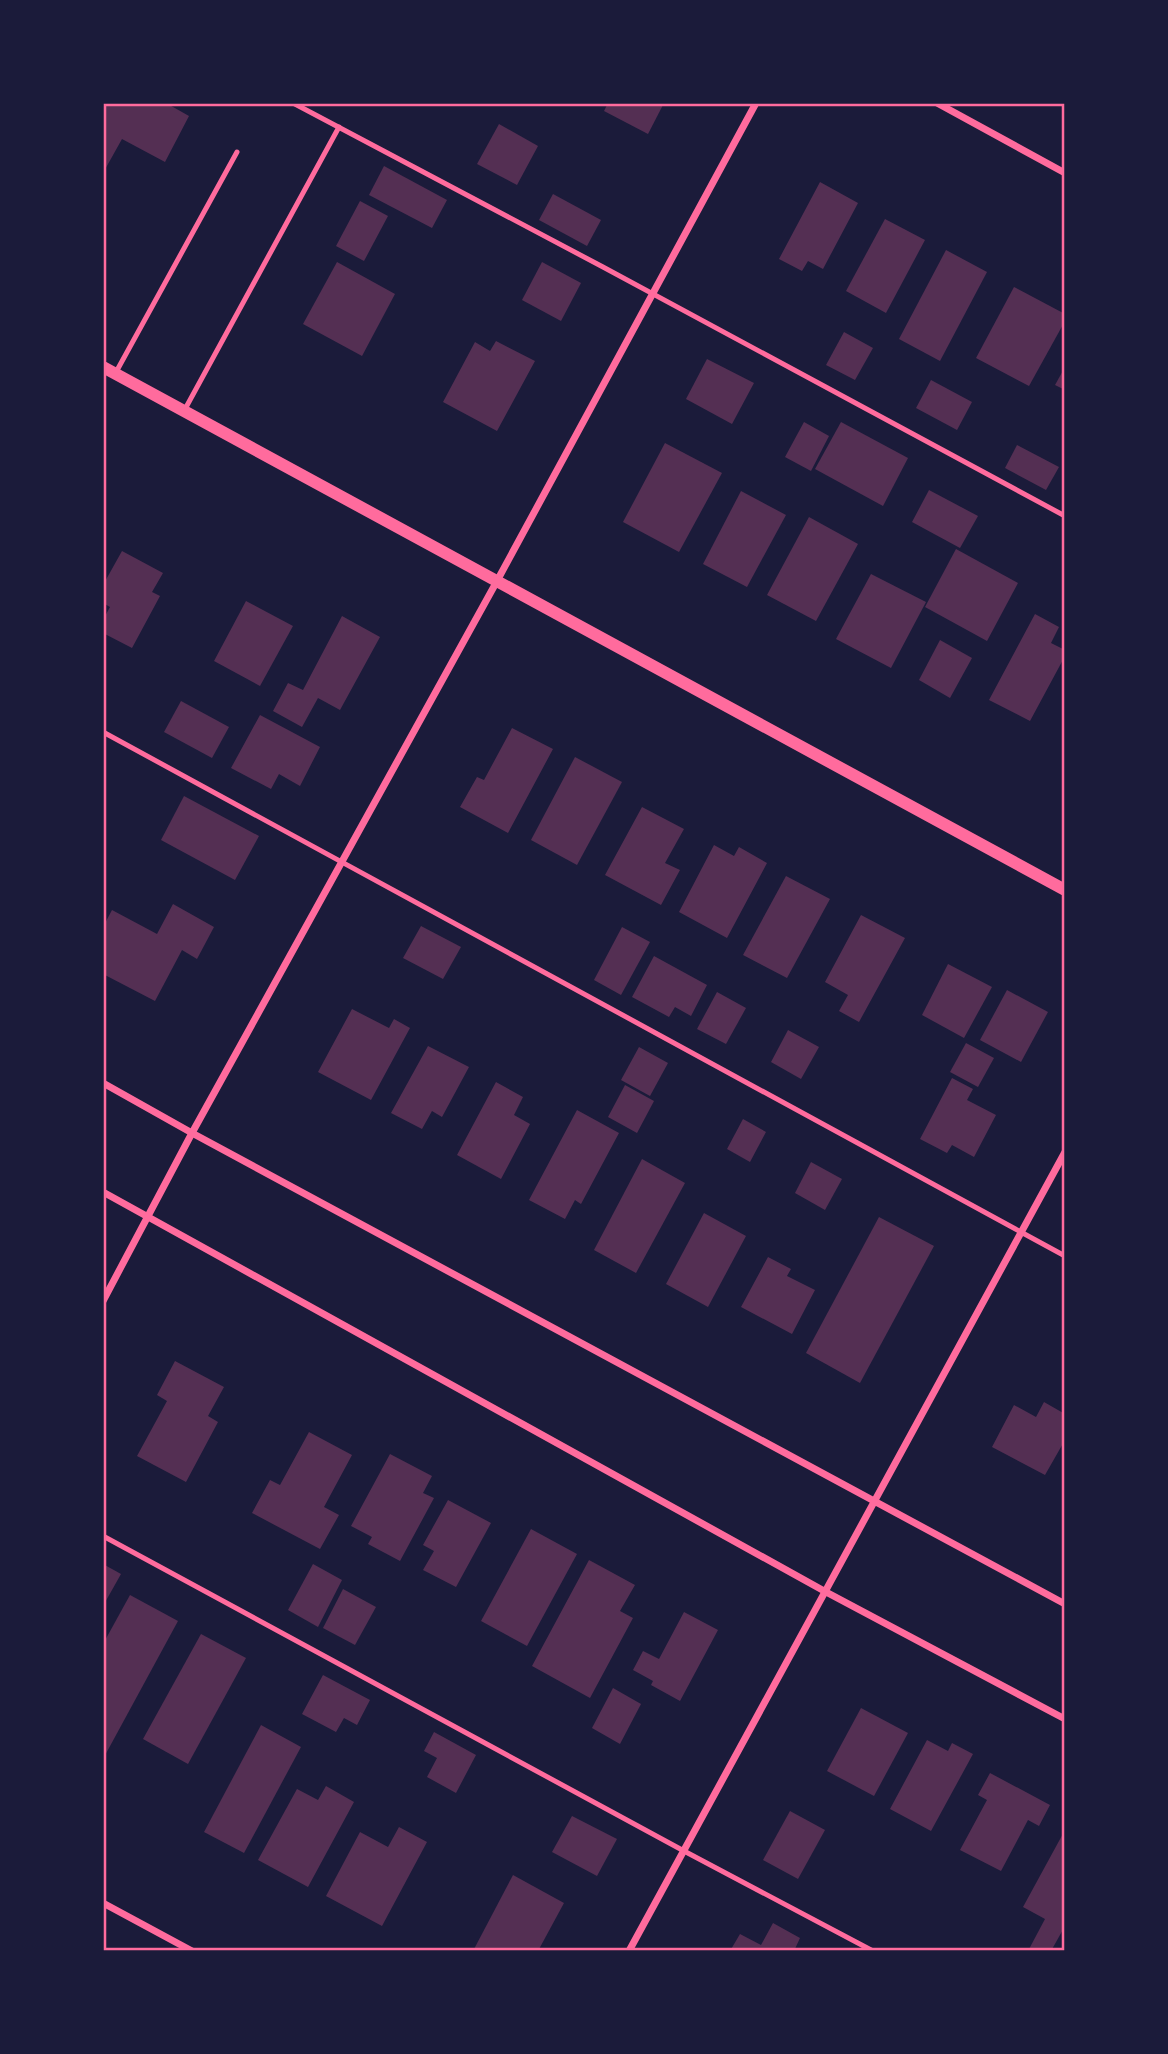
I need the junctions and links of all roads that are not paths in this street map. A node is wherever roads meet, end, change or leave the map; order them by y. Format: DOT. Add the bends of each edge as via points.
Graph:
graph roads {
  1 [pos="293,103"];
  2 [pos="756,103"];
  3 [pos="937,103"];
  4 [pos="339,127"];
  5 [pos="237,152"];
  6 [pos="1065,173"];
  7 [pos="653,293"];
  8 [pos="103,367"];
  9 [pos="115,374"];
  10 [pos="184,411"];
  11 [pos="1065,516"];
  12 [pos="497,581"];
  13 [pos="103,732"];
  14 [pos="342,862"];
  15 [pos="1065,890"];
  16 [pos="103,1083"];
  17 [pos="192,1133"];
  18 [pos="1065,1152"];
  19 [pos="103,1192"];
  20 [pos="149,1217"];
  21 [pos="1022,1232"];
  22 [pos="1065,1256"];
  23 [pos="103,1301"];
  24 [pos="876,1502"];
  25 [pos="103,1536"];
  26 [pos="826,1591"];
  27 [pos="1065,1604"];
  28 [pos="1065,1720"];
  29 [pos="684,1851"];
  30 [pos="103,1903"];
  31 [pos="192,1951"];
  32 [pos="629,1951"];
  33 [pos="873,1951"];
  1 -- 4 [label="lane"];
  2 -- 7 [label="street"];
  3 -- 6 [label="street"];
  4 -- 7 [label="lane"];
  4 -- 10 [label="lane"];
  5 -- 9 [label="lane"];
  7 -- 11 [label="lane"];
  7 -- 12 [label="street"];
  8 -- 9 [label="street"];
  9 -- 10 [label="street"];
  10 -- 12 [label="street"];
  12 -- 14 [label="street"];
  12 -- 15 [label="street"];
  13 -- 14 [label="lane"];
  14 -- 17 [label="street"];
  14 -- 21 [label="lane"];
  16 -- 17 [label="street"];
  17 -- 20 [label="street"];
  17 -- 24 [label="street"];
  18 -- 21 [label="street"];
  19 -- 20 [label="street"];
  20 -- 23 [label="street"];
  20 -- 26 [label="street"];
  21 -- 22 [label="lane"];
  21 -- 24 [label="street"];
  24 -- 26 [label="street"];
  24 -- 27 [label="street"];
  25 -- 29 [label="lane"];
  26 -- 28 [label="street"];
  26 -- 29 [label="street"];
  29 -- 32 [label="street"];
  29 -- 33 [label="lane"];
  30 -- 31 [label="street"];
}
